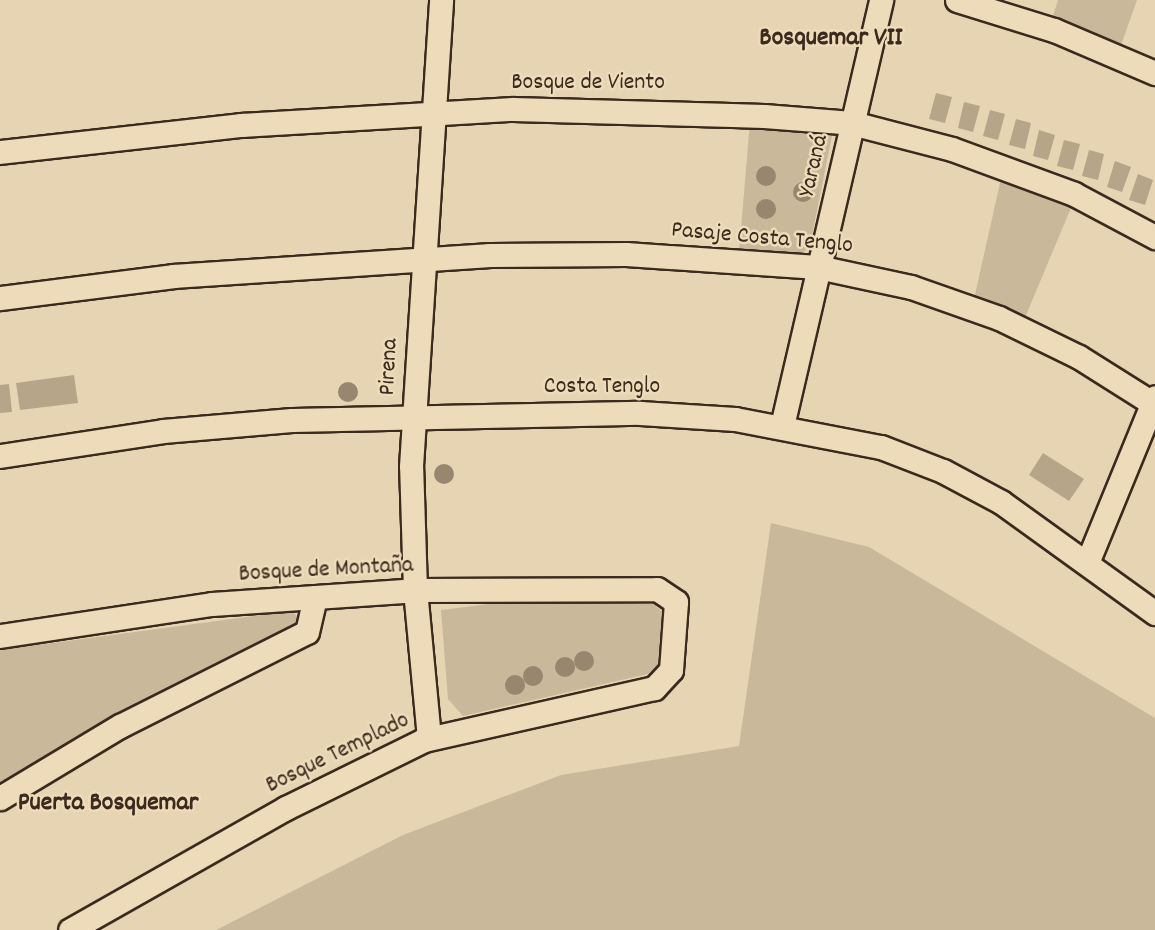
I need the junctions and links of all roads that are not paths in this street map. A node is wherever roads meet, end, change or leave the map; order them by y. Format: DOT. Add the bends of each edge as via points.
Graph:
graph roads {
  1 [pos="441,0"];
  2 [pos="881,0"];
  3 [pos="957,0"];
  4 [pos="1155,74"];
  5 [pos="432,114"];
  6 [pos="852,123"];
  7 [pos="0,152"];
  8 [pos="1155,237"];
  9 [pos="422,260"];
  10 [pos="818,267"];
  11 [pos="0,298"];
  12 [pos="1154,399"];
  13 [pos="413,418"];
  14 [pos="782,426"];
  15 [pos="0,456"];
  16 [pos="1087,563"];
  17 [pos="415,590"];
  18 [pos="315,597"];
  19 [pos="1155,612"];
  20 [pos="0,636"];
  21 [pos="654,688"];
  22 [pos="429,738"];
  23 [pos="0,797"];
  24 [pos="70,930"];
  1 -- 5 [label="street, Pirena"];
  2 -- 6 [label="street, Yaraná"];
  3 -- 4 [label="street" via="1031,22"];
  5 -- 6 [label="street, Bosque de Viento" via="595,107"];
  5 -- 7 [label="street, Bosque de Viento" via="241,125"];
  5 -- 9 [label="street, Pirena"];
  6 -- 8 [label="street, Bosque de Viento" via="1021,173"];
  6 -- 10 [label="street, Yaraná"];
  9 -- 10 [label="street, Pasaje Costa Tenglo" via="571,253"];
  9 -- 11 [label="street, Pasaje Costa Tenglo" via="173,276"];
  9 -- 13 [label="street, Pirena"];
  10 -- 12 [label="street, Pasaje Costa Tenglo" via="911,288 999,318"];
  10 -- 14 [label="street, Yaraná"];
  12 -- 16 [label="street"];
  13 -- 14 [label="street, Costa Tenglo" via="640,413"];
  13 -- 15 [label="street, Costa Tenglo" via="228,425"];
  13 -- 17 [label="street, Pirena"];
  14 -- 16 [label="street, Costa Tenglo" via="923,462 1000,502"];
  16 -- 19 [label="street, Costa Tenglo"];
  17 -- 18 [label="street, Bosque de Montaña"];
  17 -- 21 [label="street, Bosque de Montaña" via="657,589 671,595 678,612 671,670"];
  17 -- 22 [label="street, Pirena"];
  18 -- 20 [label="street, Bosque de Montaña" via="212,604"];
  18 -- 23 [label="street" via="307,632 121,726"];
  21 -- 22 [label="street, Bosque Templado"];
  22 -- 24 [label="street, Bosque Templado" via="286,808"];
}
